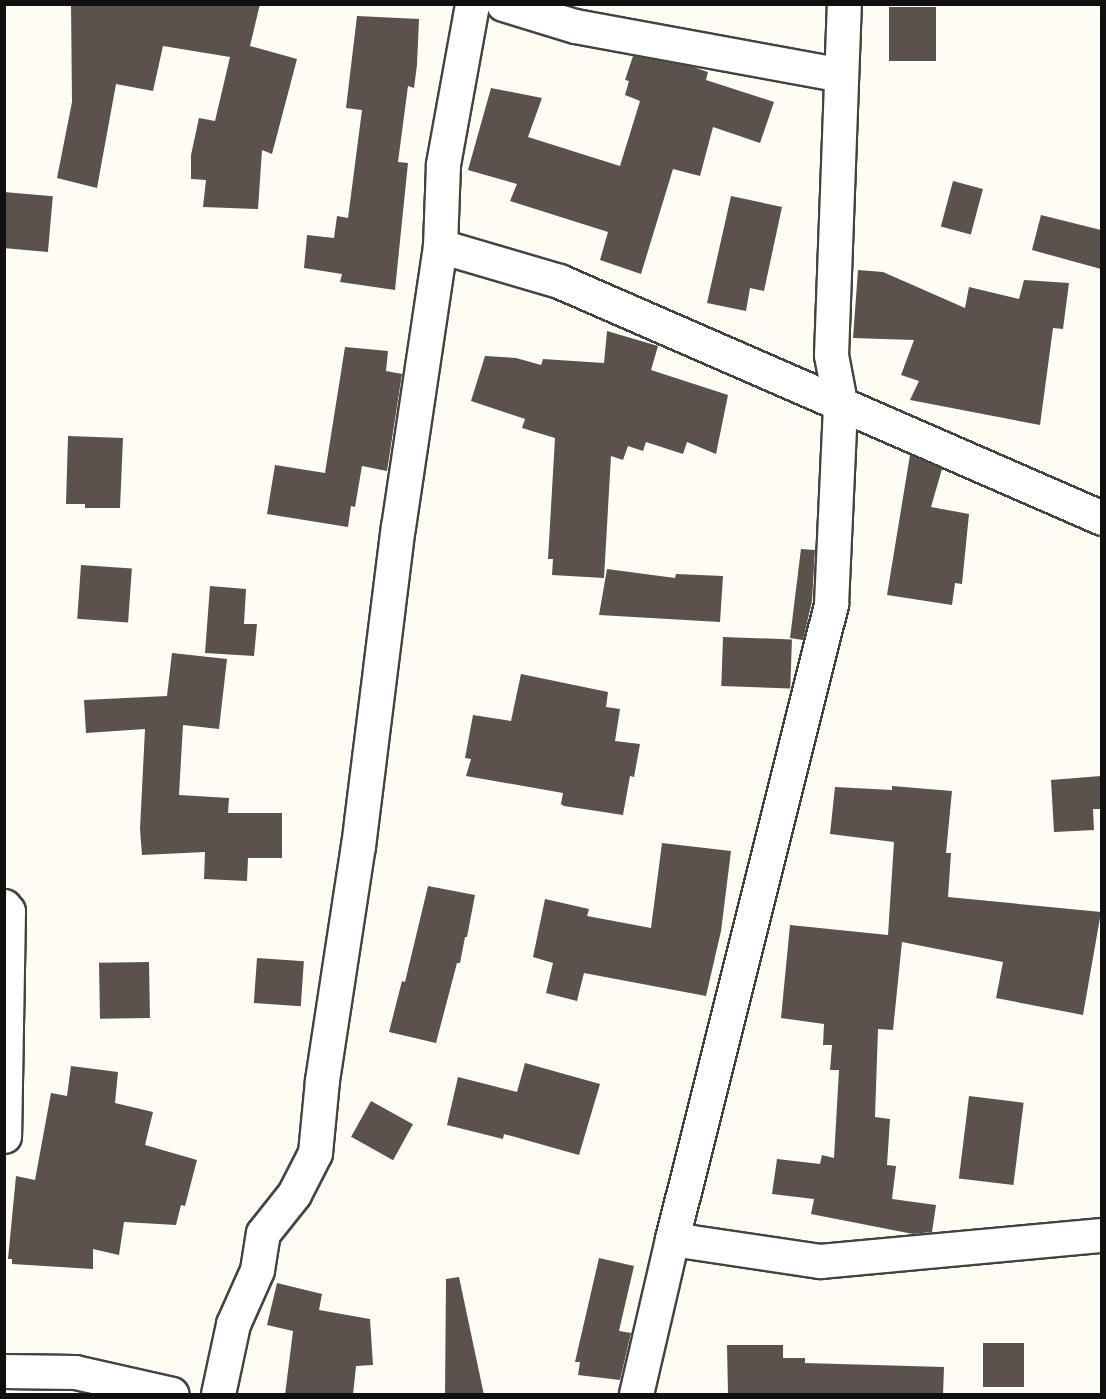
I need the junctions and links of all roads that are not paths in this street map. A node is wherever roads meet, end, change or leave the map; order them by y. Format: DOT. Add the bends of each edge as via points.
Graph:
graph roads {
  1 [pos="472,4"];
  2 [pos="503,4"];
  3 [pos="844,4"];
  4 [pos="841,75"];
  5 [pos="440,246"];
  6 [pos="840,402"];
  7 [pos="1101,518"];
  8 [pos="4,906"];
  9 [pos="4,1136"];
  10 [pos="1101,1235"];
  11 [pos="672,1239"];
  12 [pos="4,1371"];
  13 [pos="172,1395"];
  14 [pos="218,1395"];
  15 [pos="636,1395"];
  1 -- 5 [label="street" via="443,164"];
  2 -- 4 [label="street" via="575,26"];
  3 -- 4 [label="street"];
  4 -- 6 [label="street" via="831,355"];
  5 -- 6 [label="street" via="560,281"];
  5 -- 14 [label="street" via="398,527 315,1153 294,1194 263,1233 257,1270 233,1324"];
  6 -- 7 [label="street"];
  6 -- 11 [label="street" via="831,604"];
  8 -- 9 [label="street" via="8,911"];
  10 -- 11 [label="street" via="820,1261"];
  11 -- 15 [label="street"];
  12 -- 13 [label="street" via="75,1372"];
}
